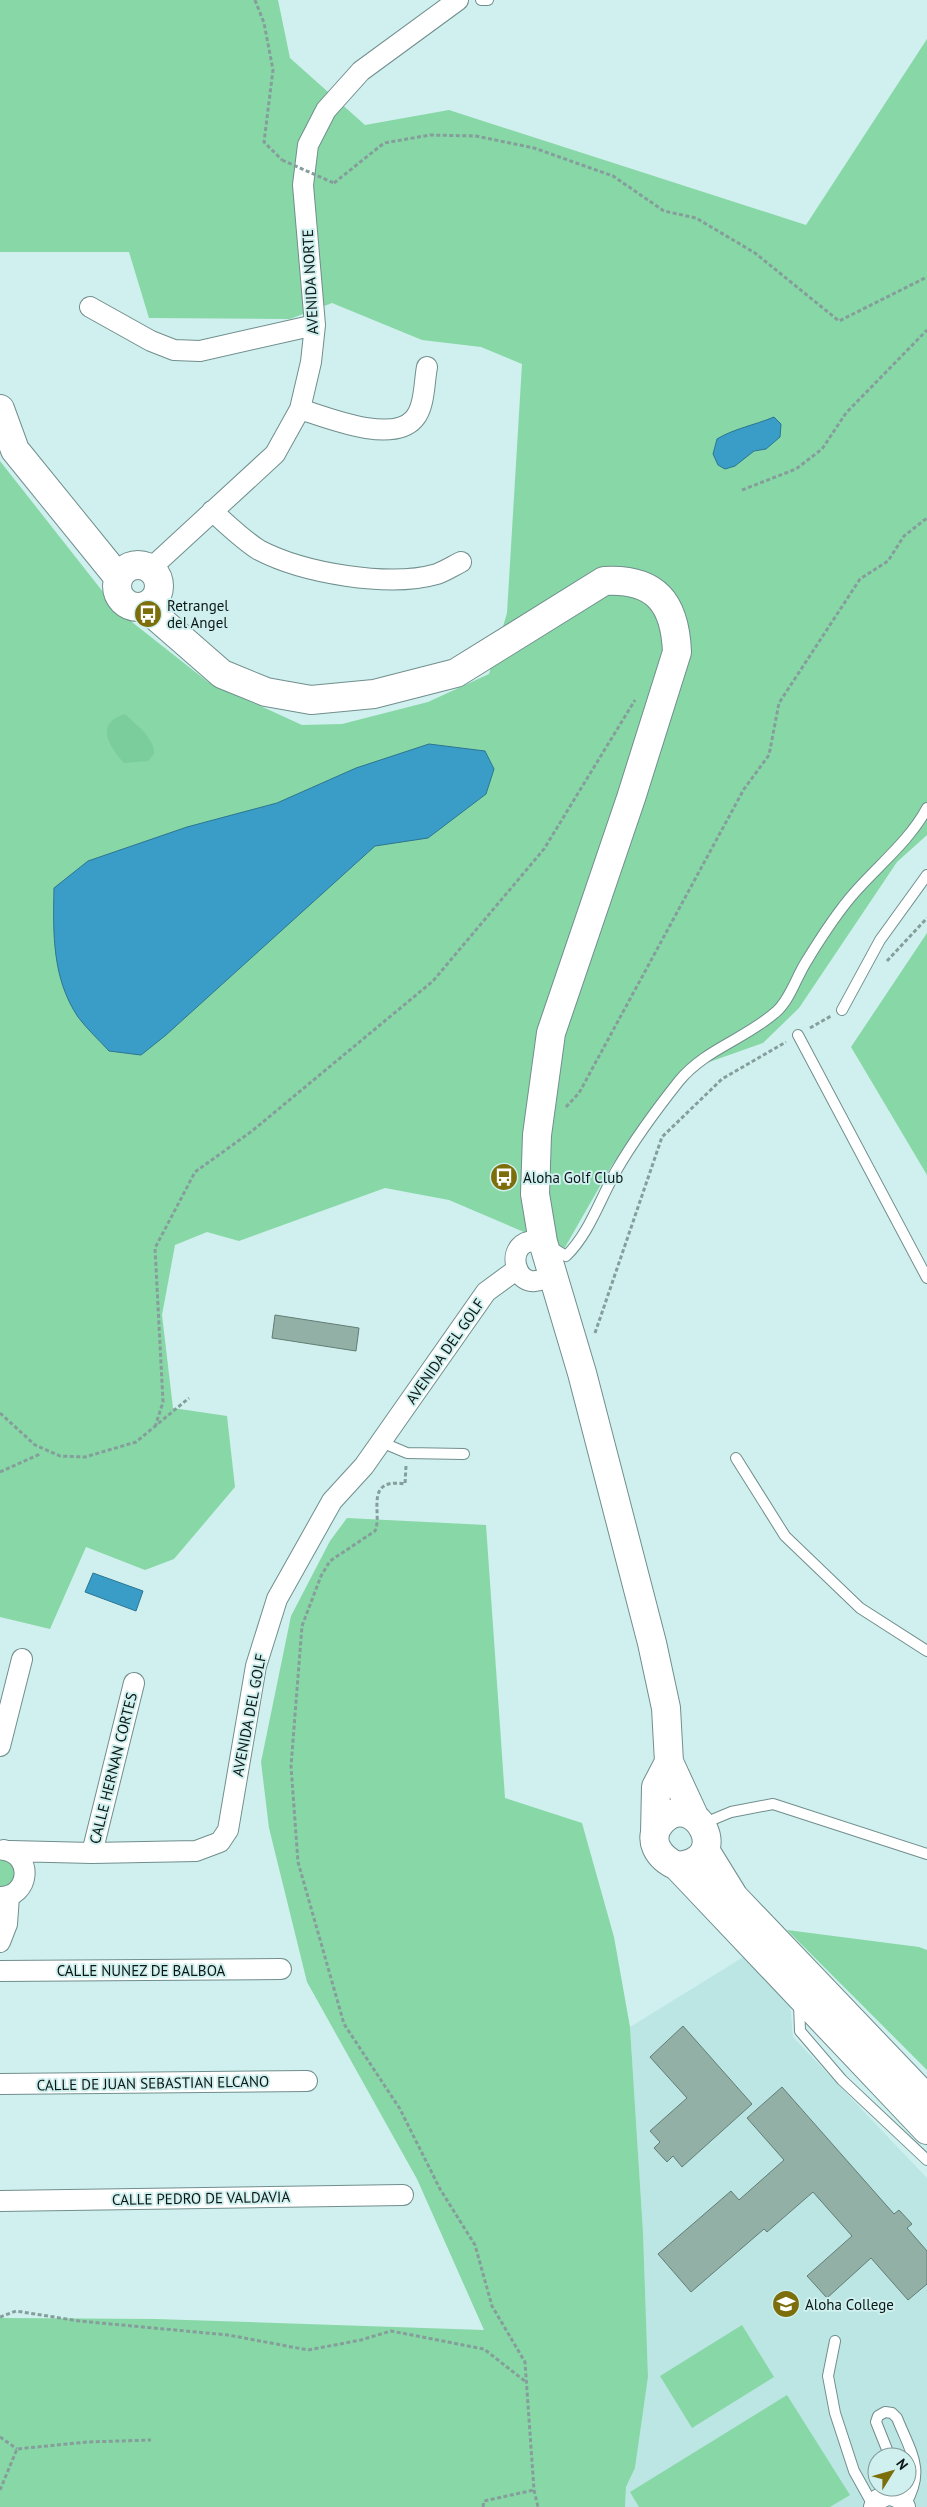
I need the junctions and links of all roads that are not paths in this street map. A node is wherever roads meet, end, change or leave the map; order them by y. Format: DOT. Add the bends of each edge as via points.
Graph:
graph roads {
  1 [pos="458,0"];
  2 [pos="481,0"];
  3 [pos="488,0"];
  4 [pos="90,307"];
  5 [pos="315,325"];
  6 [pos="427,367"];
  7 [pos="0,409"];
  8 [pos="300,409"];
  9 [pos="212,511"];
  10 [pos="461,562"];
  11 [pos="150,569"];
  12 [pos="118,578"];
  13 [pos="144,606"];
  14 [pos="927,808"];
  15 [pos="927,875"];
  16 [pos="842,1010"];
  17 [pos="798,1035"];
  18 [pos="543,1242"];
  19 [pos="516,1270"];
  20 [pos="553,1271"];
  21 [pos="927,1278"];
  22 [pos="381,1442"];
  23 [pos="464,1454"];
  24 [pos="736,1458"];
  25 [pos="927,1651"];
  26 [pos="22,1659"];
  27 [pos="134,1684"];
  28 [pos="0,1746"];
  29 [pos="669,1762"];
  30 [pos="700,1830"];
  31 [pos="655,1834"];
  32 [pos="5,1850"];
  33 [pos="64,1852"];
  34 [pos="92,1853"];
  35 [pos="927,1854"];
  36 [pos="677,1866"];
  37 [pos="25,1875"];
  38 [pos="5,1896"];
  39 [pos="0,1942"];
  40 [pos="281,1969"];
  41 [pos="0,1971"];
  42 [pos="799,1995"];
  43 [pos="307,2081"];
  44 [pos="0,2084"];
  45 [pos="927,2100"];
  46 [pos="927,2130"];
  47 [pos="927,2160"];
  48 [pos="403,2195"];
  49 [pos="0,2200"];
  50 [pos="835,2341"];
  51 [pos="886,2447"];
  52 [pos="908,2447"];
  53 [pos="901,2498"];
  54 [pos="874,2507"];
  1 -- 5 [label="street, AVENIDA NORTE" via="361,71 326,110 308,146 303,185"];
  2 -- 3 [label="lane"];
  4 -- 5 [label="street" via="174,350 200,351"];
  5 -- 8 [label="street, AVENIDA NORTE" via="312,362"];
  6 -- 8 [label="street" via="421,406 416,418 404,428 381,430"];
  7 -- 12 [label="street" via="15,450"];
  8 -- 9 [label="street, AVENIDA NORTE" via="275,454"];
  9 -- 10 [label="street" via="259,549 300,566 358,578 398,580 438,574"];
  9 -- 11 [label="street, AVENIDA NORTE"];
  11 -- 12 [label="street" via="132,566"];
  11 -- 13 [label="street" via="159,585 152,602"];
  12 -- 13 [label="street" via="116,587 125,604"];
  13 -- 18 [label="street" via="222,674 266,692 311,700 374,694 456,673 604,581 621,580 650,590 668,607 676,627 677,652 551,1033 537,1135 535,1194"];
  14 -- 18 [label="lane" via="917,826 854,893 806,962 778,1010 701,1059 679,1081 616,1171 580,1241 571,1252 566,1256"];
  15 -- 16 [label="lane" via="880,940"];
  17 -- 21 [label="lane"];
  18 -- 19 [label="street" via="535,1240 520,1247 514,1262"];
  18 -- 20 [label="street"];
  19 -- 20 [label="street" via="524,1279 535,1282 545,1279"];
  19 -- 22 [label="street, AVENIDA DEL GOLF" via="486,1292"];
  20 -- 29 [label="street" via="652,1643 666,1708"];
  22 -- 23 [label="lane" via="407,1453"];
  22 -- 34 [label="street, AVENIDA DEL GOLF" via="332,1501 277,1599 256,1666 228,1830 220,1842 196,1851"];
  24 -- 25 [label="lane" via="785,1536 860,1608"];
  26 -- 28 [label="street"];
  27 -- 34 [label="street, CALLE HERNAN CORTES"];
  29 -- 30 [label="street"];
  29 -- 31 [label="street" via="656,1787"];
  30 -- 31 [label="street" via="683,1813 662,1821"];
  30 -- 35 [label="lane" via="730,1812 773,1804"];
  30 -- 36 [label="street" via="699,1859 689,1865"];
  30 -- 45 [label="street" via="734,1898"];
  31 -- 36 [label="street" via="656,1848 664,1860"];
  32 -- 33 [label="street, AVENIDA DEL GOLF"];
  32 -- 37 [label="street, AVENIDA DEL GOLF" via="21,1860"];
  33 -- 34 [label="street, AVENIDA DEL GOLF"];
  33 -- 37 [label="street"];
  36 -- 42 [label="street"];
  37 -- 38 [label="street" via="20,1888"];
  38 -- 39 [label="street" via="7,1924"];
  40 -- 41 [label="street, CALLE NUNEZ DE BALBOA"];
  42 -- 46 [label="street"];
  42 -- 47 [label="lane" via="800,2031 842,2080"];
  43 -- 44 [label="street, CALLE DE JUAN SEBASTIAN ELCANO"];
  48 -- 49 [label="street, CALLE PEDRO DE VALDAVIA"];
  50 -- 54 [label="lane" via="828,2376 835,2413 854,2471"];
  51 -- 52 [label="lane" via="876,2422 878,2416 885,2412 897,2418"];
  53 -- 54 [label="street" via="882,2496"];
}
